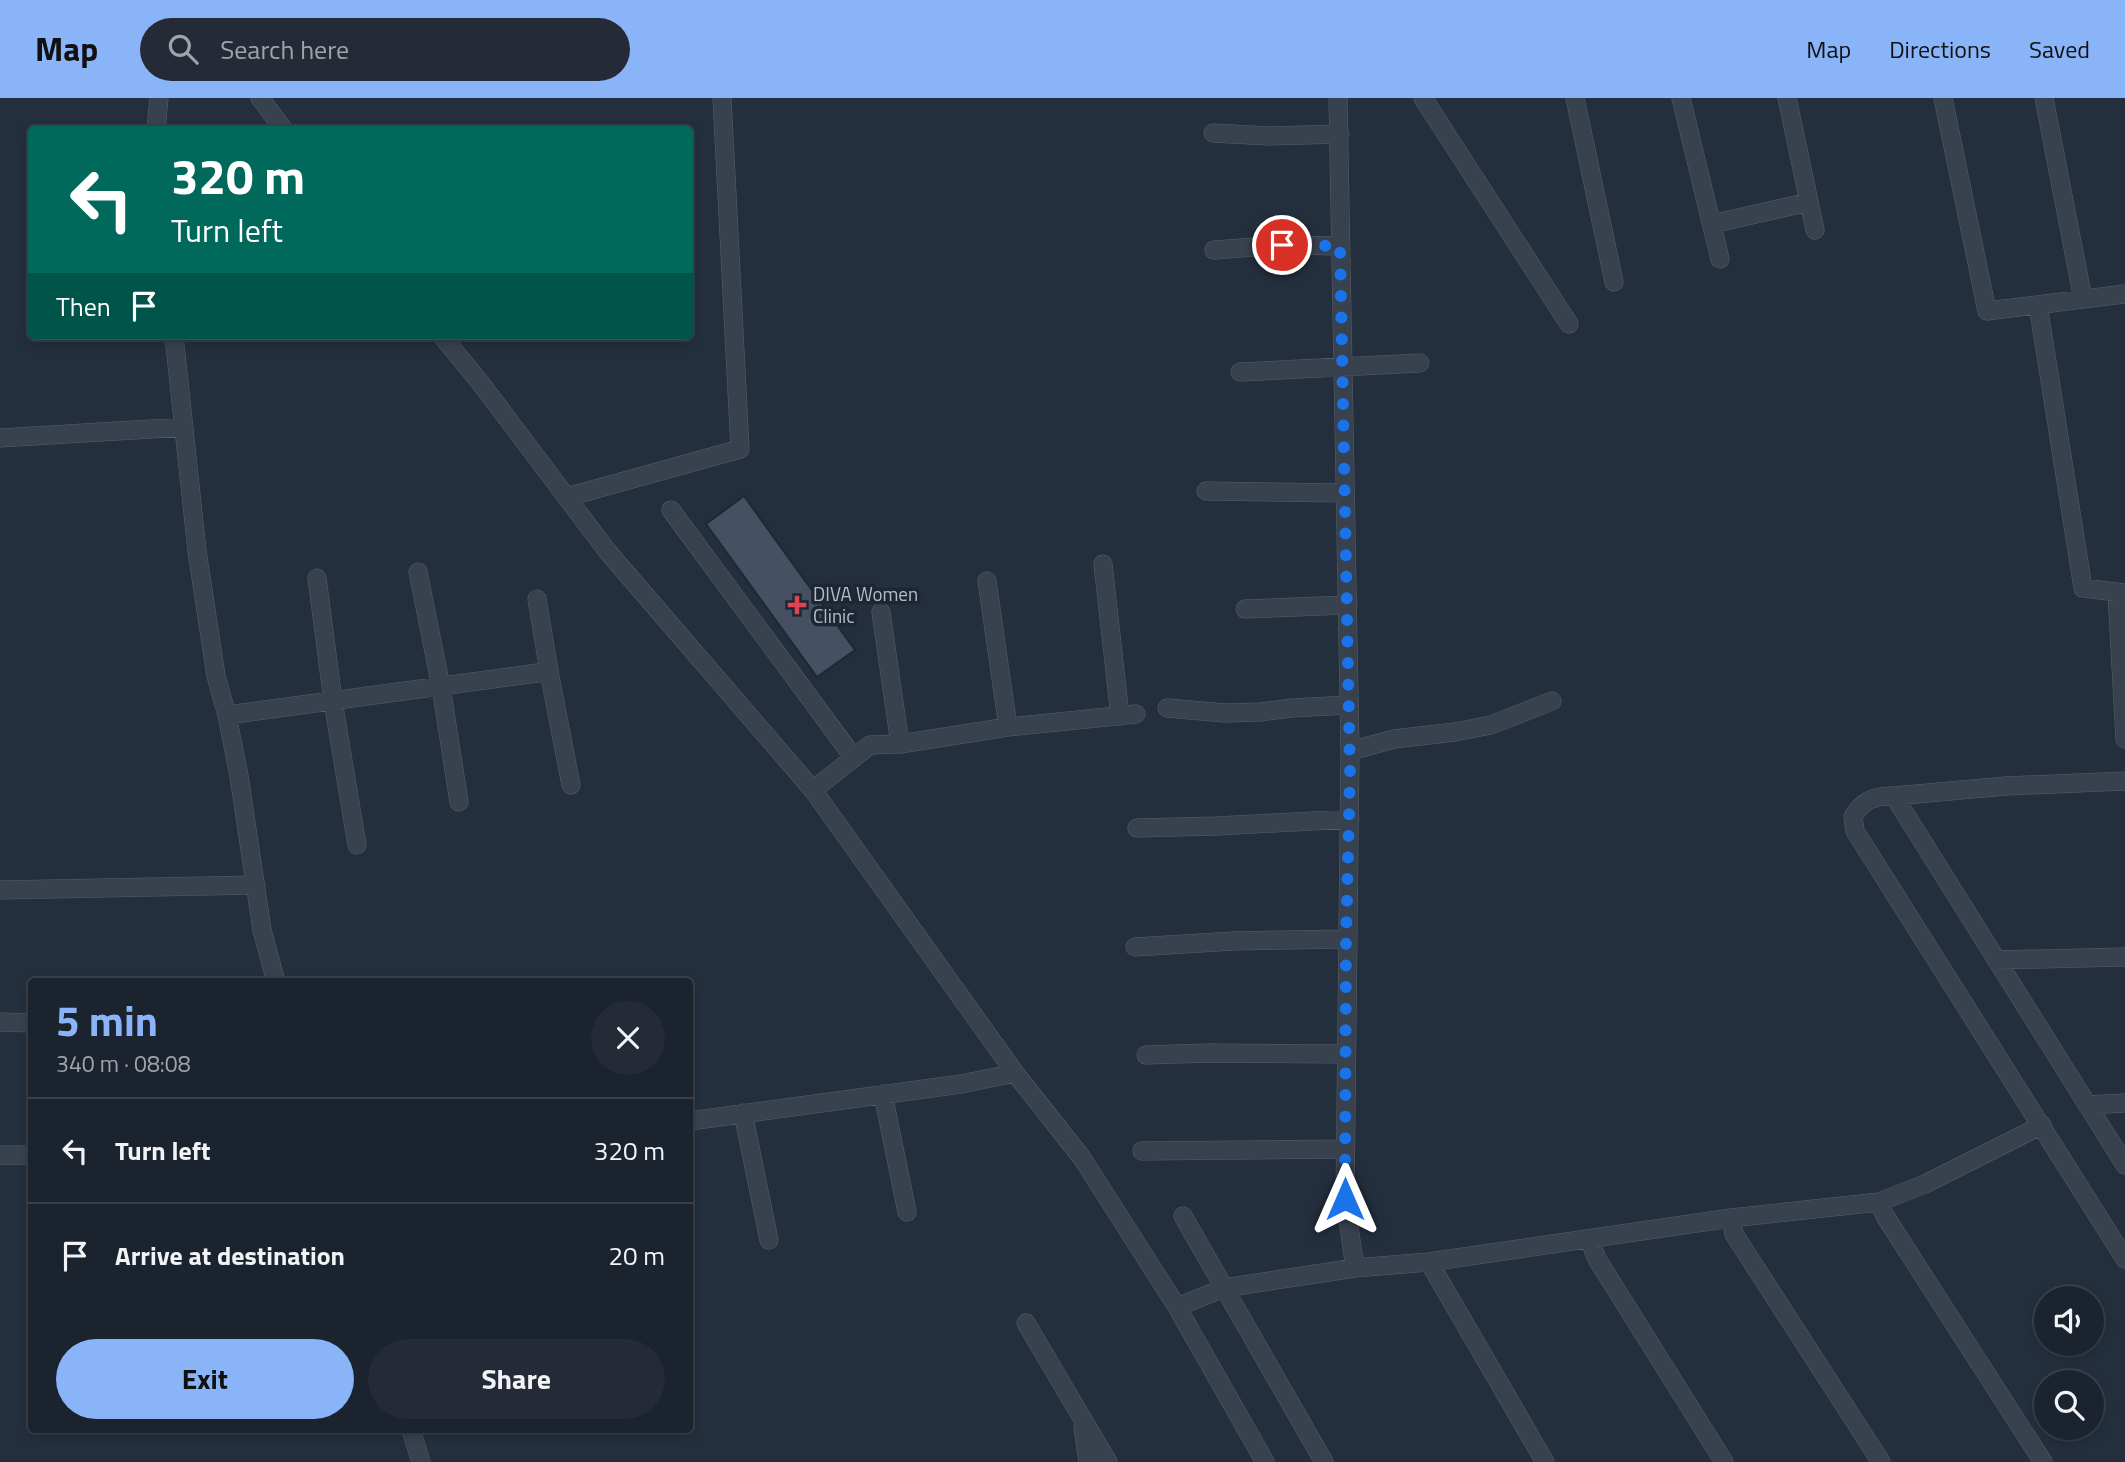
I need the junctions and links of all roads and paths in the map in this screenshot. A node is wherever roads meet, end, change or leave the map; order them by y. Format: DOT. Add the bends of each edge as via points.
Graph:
graph roads {
  1 [pos="159,98"];
  2 [pos="260,98"];
  3 [pos="722,98"];
  4 [pos="1338,98"];
  5 [pos="1423,98"];
  6 [pos="1574,98"];
  7 [pos="1681,98"];
  8 [pos="1787,98"];
  9 [pos="1943,98"];
  10 [pos="2044,98"];
  11 [pos="156,126"];
  12 [pos="281,126"];
  13 [pos="1213,133"];
  14 [pos="1340,134"];
  15 [pos="1810,202"];
  16 [pos="1712,225"];
  17 [pos="1815,230"];
  18 [pos="1340,246"];
  19 [pos="1214,250"];
  20 [pos="1720,259"];
  21 [pos="1614,282"];
  22 [pos="2124,298"];
  23 [pos="2083,299"];
  24 [pos="2038,304"];
  25 [pos="1569,324"];
  26 [pos="174,340"];
  27 [pos="445,340"];
  28 [pos="1420,363"];
  29 [pos="1342,367"];
  30 [pos="1240,372"];
  31 [pos="184,427"];
  32 [pos="0,439"];
  33 [pos="1206,491"];
  34 [pos="1344,492"];
  35 [pos="567,497"];
  36 [pos="671,510"];
  37 [pos="1103,564"];
  38 [pos="418,572"];
  39 [pos="317,578"];
  40 [pos="986,581"];
  41 [pos="2121,593"];
  42 [pos="537,599"];
  43 [pos="1348,605"];
  44 [pos="1245,609"];
  45 [pos="881,612"];
  46 [pos="550,677"];
  47 [pos="440,687"];
  48 [pos="333,701"];
  49 [pos="1552,701"];
  50 [pos="1348,705"];
  51 [pos="1167,708"];
  52 [pos="227,715"];
  53 [pos="1008,727"];
  54 [pos="2125,738"];
  55 [pos="900,744"];
  56 [pos="1350,751"];
  57 [pos="854,758"];
  58 [pos="2125,781"];
  59 [pos="571,785"];
  60 [pos="813,790"];
  61 [pos="1894,796"];
  62 [pos="459,802"];
  63 [pos="1350,819"];
  64 [pos="1137,828"];
  65 [pos="357,845"];
  66 [pos="256,885"];
  67 [pos="0,890"];
  68 [pos="1346,939"];
  69 [pos="1135,947"];
  70 [pos="2125,957"];
  71 [pos="1996,960"];
  72 [pos="275,978"];
  73 [pos="0,1022"];
  74 [pos="28,1023"];
  75 [pos="1146,1055"];
  76 [pos="1346,1055"];
  77 [pos="1015,1073"];
  78 [pos="883,1094"];
  79 [pos="2125,1103"];
  80 [pos="2087,1105"];
  81 [pos="743,1112"];
  82 [pos="693,1120"];
  83 [pos="2042,1125"];
  84 [pos="1344,1149"];
  85 [pos="1142,1150"];
  86 [pos="0,1155"];
  87 [pos="28,1155"];
  88 [pos="2125,1165"];
  89 [pos="1880,1202"];
  90 [pos="907,1212"];
  91 [pos="1183,1216"];
  92 [pos="1731,1218"];
  93 [pos="1590,1239"];
  94 [pos="769,1240"];
  95 [pos="2125,1259"];
  96 [pos="1429,1262"];
  97 [pos="1355,1268"];
  98 [pos="1224,1288"];
  99 [pos="1177,1307"];
  100 [pos="1026,1322"];
  101 [pos="1081,1417"];
  102 [pos="412,1433"];
  103 [pos="421,1462"];
  104 [pos="1088,1462"];
  105 [pos="1108,1462"];
  106 [pos="1265,1462"];
  107 [pos="1324,1462"];
  108 [pos="1545,1462"];
  109 [pos="1724,1462"];
  110 [pos="1881,1462"];
  111 [pos="2043,1462"];
  1 -- 11 [label="street"];
  2 -- 12 [label="street"];
  3 -- 35 [label="street" via="740,449"];
  4 -- 14 [label="street"];
  5 -- 25 [label="street"];
  6 -- 21 [label="street"];
  7 -- 16 [label="street"];
  8 -- 15 [label="street"];
  9 -- 24 [label="street" via="1987,311"];
  10 -- 23 [label="street"];
  13 -- 14 [label="street"];
  14 -- 18 [label="street"];
  15 -- 16 [label="street"];
  15 -- 17 [label="street"];
  16 -- 20 [label="street"];
  18 -- 19 [label="street"];
  18 -- 29 [label="street"];
  22 -- 23 [label="street"];
  23 -- 24 [label="street"];
  24 -- 41 [label="street" via="2084,588"];
  26 -- 31 [label="street"];
  27 -- 35 [label="street"];
  28 -- 29 [label="street"];
  29 -- 30 [label="street"];
  29 -- 34 [label="street"];
  31 -- 32 [label="street"];
  31 -- 52 [label="street" via="206,614"];
  33 -- 34 [label="street"];
  34 -- 43 [label="street"];
  35 -- 60 [label="street" via="608,552"];
  36 -- 57 [label="street"];
  37 -- 53 [label="street" via="1128,715"];
  38 -- 47 [label="street"];
  39 -- 48 [label="street"];
  40 -- 53 [label="street"];
  41 -- 54 [label="street"];
  42 -- 46 [label="street"];
  43 -- 44 [label="street"];
  43 -- 50 [label="street"];
  45 -- 55 [label="street"];
  46 -- 47 [label="street" via="545,672"];
  46 -- 59 [label="street"];
  47 -- 48 [label="street"];
  47 -- 62 [label="street"];
  48 -- 52 [label="street"];
  48 -- 65 [label="street"];
  49 -- 56 [label="street" via="1491,725 1394,739"];
  50 -- 51 [label="street" via="1237,713"];
  50 -- 56 [label="street"];
  52 -- 66 [label="street"];
  53 -- 55 [label="street"];
  55 -- 57 [label="street" via="870,745"];
  56 -- 63 [label="street"];
  57 -- 60 [label="street"];
  58 -- 61 [label="street"];
  60 -- 77 [label="street"];
  61 -- 71 [label="street"];
  61 -- 83 [label="street" via="1865,801 1853,817 1854,831"];
  63 -- 64 [label="street"];
  63 -- 68 [label="street"];
  66 -- 67 [label="street"];
  66 -- 72 [label="street"];
  68 -- 69 [label="street"];
  68 -- 76 [label="street"];
  70 -- 71 [label="street"];
  71 -- 80 [label="street"];
  73 -- 74 [label="street"];
  75 -- 76 [label="street"];
  76 -- 84 [label="street"];
  77 -- 78 [label="street"];
  77 -- 99 [label="street" via="1082,1157"];
  78 -- 81 [label="street"];
  78 -- 90 [label="street"];
  79 -- 80 [label="street"];
  80 -- 88 [label="street"];
  81 -- 82 [label="street"];
  81 -- 94 [label="street"];
  83 -- 89 [label="street"];
  83 -- 95 [label="street"];
  84 -- 85 [label="street"];
  84 -- 97 [label="street" via="1345,1199"];
  86 -- 87 [label="street"];
  89 -- 92 [label="street"];
  89 -- 111 [label="street"];
  91 -- 98 [label="street"];
  92 -- 93 [label="street"];
  92 -- 110 [label="street" via="1734,1234"];
  93 -- 96 [label="street"];
  93 -- 109 [label="street" via="1597,1259"];
  96 -- 97 [label="street"];
  96 -- 108 [label="street"];
  97 -- 98 [label="street"];
  98 -- 99 [label="street"];
  98 -- 107 [label="street"];
  99 -- 106 [label="street"];
  100 -- 101 [label="street"];
  101 -- 104 [label="street"];
  101 -- 105 [label="street"];
  102 -- 103 [label="street"];
}
